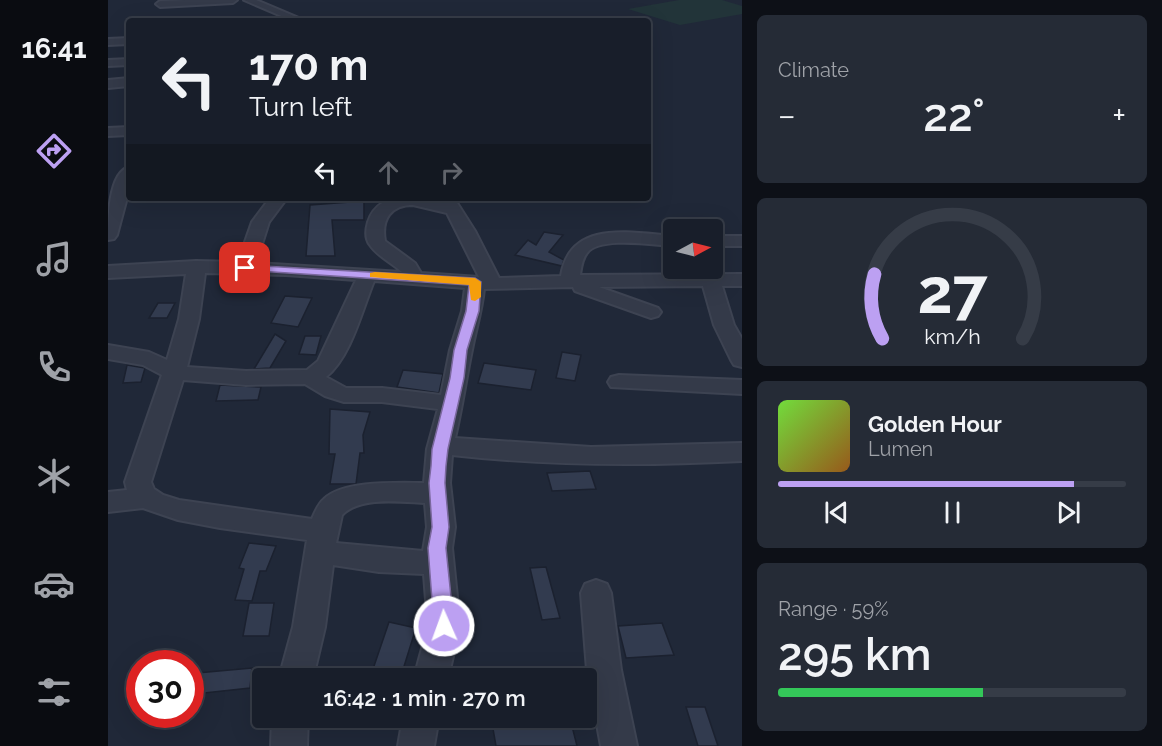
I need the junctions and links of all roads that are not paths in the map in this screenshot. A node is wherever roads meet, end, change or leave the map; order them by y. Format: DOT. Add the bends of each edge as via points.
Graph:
graph roads {
  1 [pos="233,0"];
  2 [pos="248,0"];
  3 [pos="161,6"];
  4 [pos="293,18"];
  5 [pos="126,41"];
  6 [pos="108,42"];
  7 [pos="126,62"];
  8 [pos="108,63"];
  9 [pos="126,82"];
  10 [pos="108,84"];
  11 [pos="126,131"];
  12 [pos="108,132"];
  13 [pos="126,178"];
  14 [pos="276,201"];
  15 [pos="396,201"];
  16 [pos="410,201"];
  17 [pos="449,204"];
  18 [pos="108,235"];
  19 [pos="663,241"];
  20 [pos="723,241"];
  21 [pos="742,241"];
  22 [pos="196,267"];
  23 [pos="245,268"];
  24 [pos="108,272"];
  25 [pos="367,274"];
  26 [pos="415,278"];
  27 [pos="742,280"];
  28 [pos="566,281"];
  29 [pos="711,281"];
  30 [pos="483,283"];
  31 [pos="651,312"];
  32 [pos="736,337"];
  33 [pos="108,352"];
  34 [pos="742,360"];
  35 [pos="174,374"];
  36 [pos="310,377"];
  37 [pos="619,382"];
  38 [pos="742,387"];
  39 [pos="450,403"];
  40 [pos="441,446"];
  41 [pos="742,452"];
  42 [pos="438,493"];
  43 [pos="148,498"];
  44 [pos="108,502"];
  45 [pos="321,541"];
  46 [pos="438,563"];
  47 [pos="596,593"];
  48 [pos="299,668"];
  49 [pos="434,668"];
  50 [pos="290,728"];
  51 [pos="419,728"];
  52 [pos="289,746"];
  53 [pos="416,746"];
  54 [pos="619,746"];
  1 -- 3 [label="street"];
  2 -- 4 [label="street"];
  5 -- 6 [label="street"];
  7 -- 8 [label="street"];
  9 -- 10 [label="street"];
  11 -- 12 [label="street"];
  13 -- 18 [label="street"];
  14 -- 23 [label="street" via="257,226"];
  15 -- 26 [label="street" via="381,211 375,230 377,243 408,267"];
  16 -- 17 [label="street"];
  17 -- 30 [label="street" via="470,239"];
  19 -- 28 [label="street" via="588,243 574,257"];
  20 -- 21 [label="street"];
  22 -- 23 [label="street"];
  22 -- 24 [label="street"];
  22 -- 35 [label="street" via="189,319"];
  23 -- 25 [label="street"];
  25 -- 26 [label="street"];
  25 -- 36 [label="street" via="334,354 318,374"];
  26 -- 30 [label="street"];
  27 -- 29 [label="street"];
  28 -- 29 [label="street"];
  28 -- 30 [label="street"];
  28 -- 31 [label="street"];
  29 -- 32 [label="street"];
  30 -- 39 [label="street" via="461,350"];
  32 -- 34 [label="street"];
  33 -- 35 [label="street" via="149,359"];
  35 -- 36 [label="street"];
  35 -- 43 [label="street" via="138,482"];
  36 -- 39 [label="street" via="333,392"];
  37 -- 38 [label="street"];
  39 -- 40 [label="street"];
  40 -- 41 [label="street" via="612,458"];
  40 -- 42 [label="street"];
  42 -- 45 [label="street" via="345,499 333,506 326,518"];
  42 -- 46 [label="street"];
  43 -- 44 [label="street"];
  43 -- 45 [label="street" via="178,510"];
  45 -- 46 [label="street" via="345,556"];
  45 -- 48 [label="street" via="309,627"];
  46 -- 49 [label="street" via="444,626"];
  47 -- 54 [label="street" via="599,643"];
  50 -- 52 [label="street"];
  51 -- 53 [label="street"];
}
